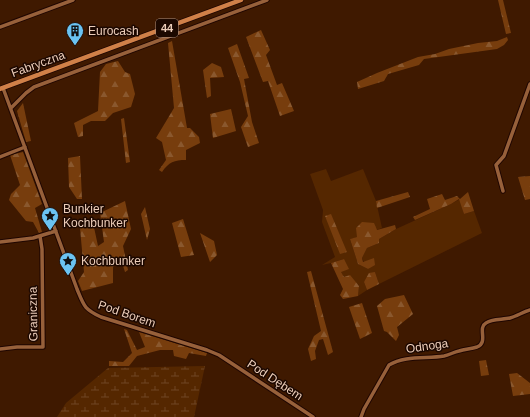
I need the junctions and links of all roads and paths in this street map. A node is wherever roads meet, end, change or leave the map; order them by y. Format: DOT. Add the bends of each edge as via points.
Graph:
graph roads {
  1 [pos="73,0"];
  2 [pos="241,0"];
  3 [pos="267,0"];
  4 [pos="0,27"];
  5 [pos="530,84"];
  6 [pos="2,88"];
  7 [pos="11,108"];
  8 [pos="25,147"];
  9 [pos="0,156"];
  10 [pos="504,191"];
  11 [pos="56,231"];
  12 [pos="40,236"];
  13 [pos="0,242"];
  14 [pos="530,310"];
  15 [pos="0,349"];
  16 [pos="226,360"];
  17 [pos="313,417"];
  18 [pos="361,417"];
  1 -- 4 [label="street"];
  2 -- 6 [label="main road, Fabryczna / 44"];
  3 -- 7 [label="street" via="34,87"];
  5 -- 10 [label="street" via="504,156 496,165"];
  6 -- 7 [label="street, Pod Borem"];
  7 -- 8 [label="street, Pod Borem"];
  8 -- 9 [label="street"];
  8 -- 11 [label="street, Pod Borem"];
  11 -- 12 [label="street"];
  11 -- 16 [label="street, Pod Borem" via="86,309 101,317 208,350"];
  12 -- 13 [label="street"];
  12 -- 15 [label="street, Graniczna" via="44,347"];
  14 -- 18 [label="street, Odnoga" via="486,322 482,328 483,341 477,347 444,356 394,362"];
  16 -- 17 [label="street, Pod Dębem"];
}
